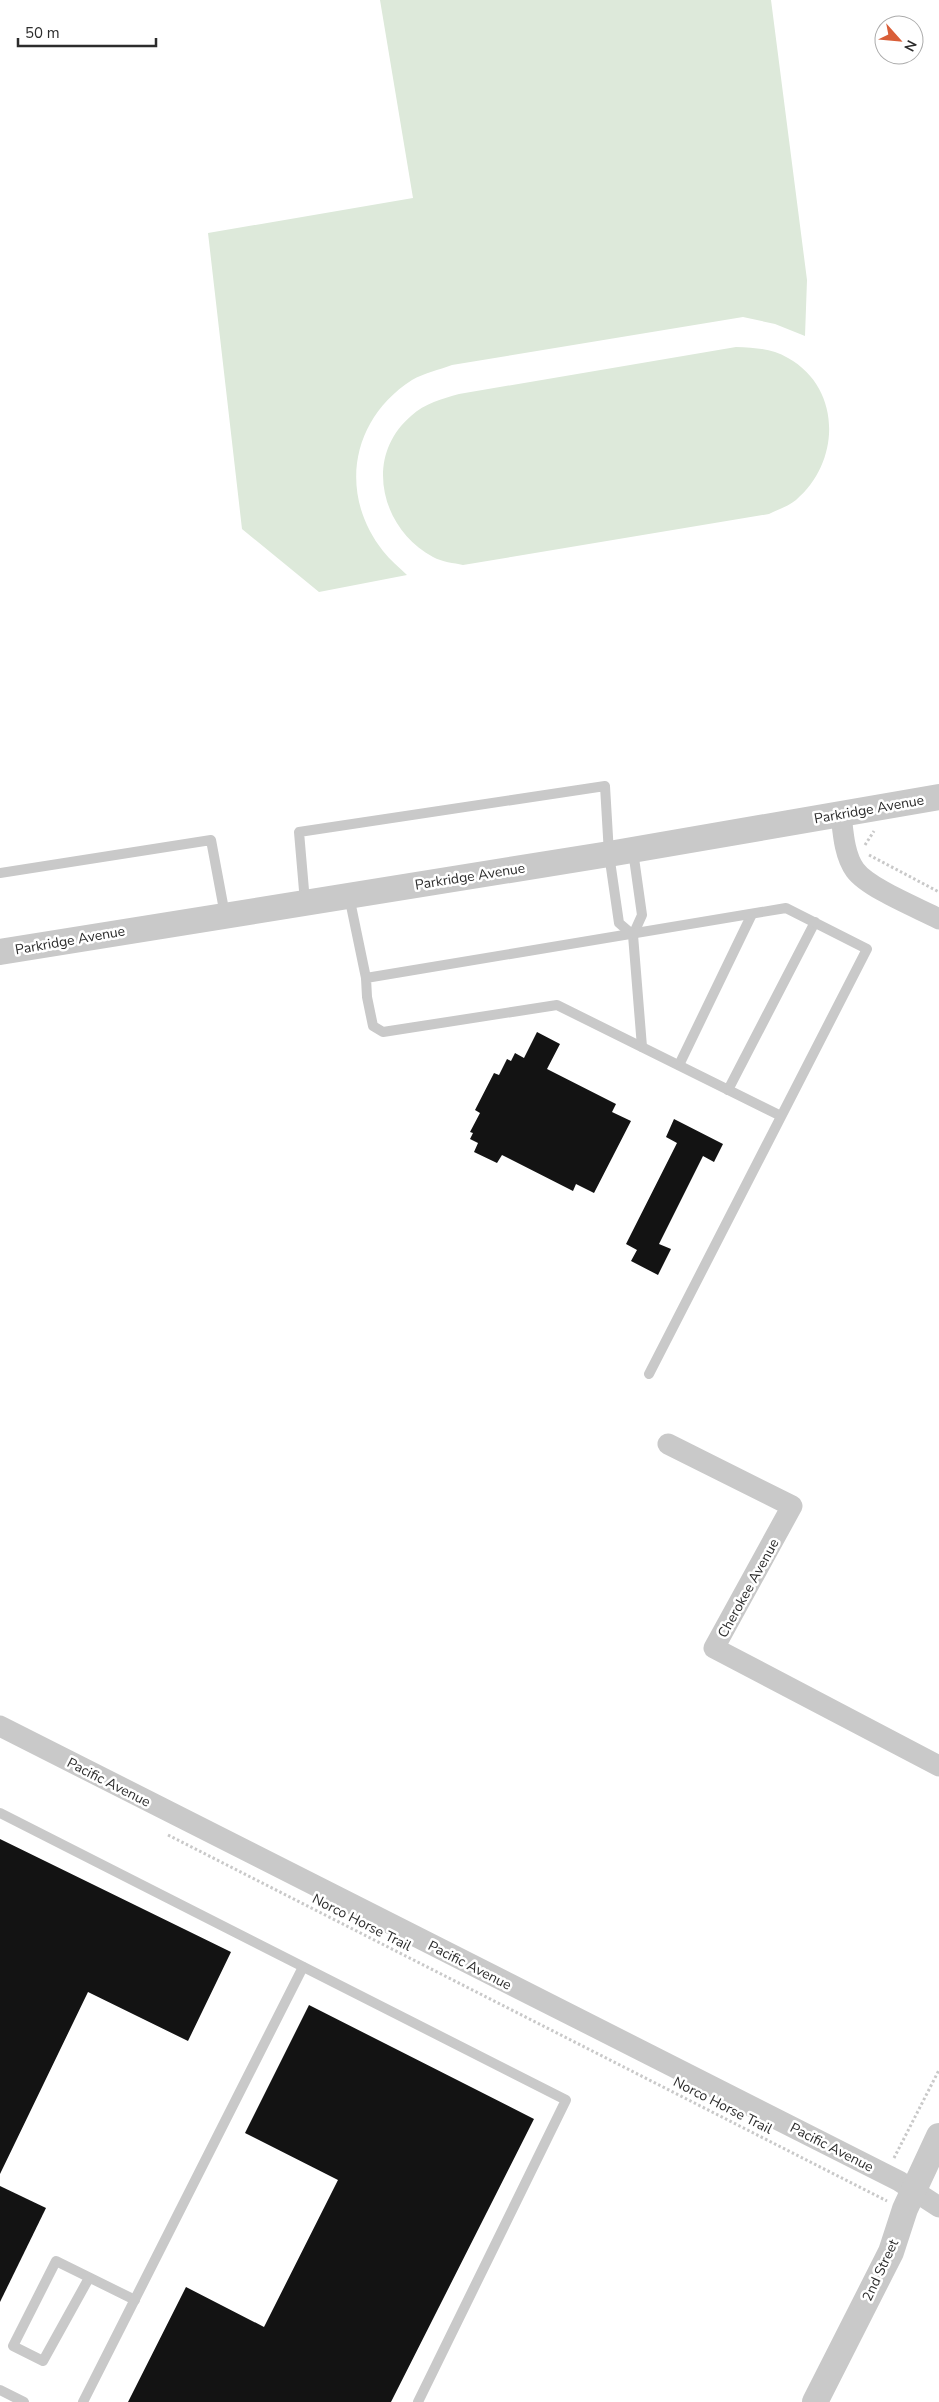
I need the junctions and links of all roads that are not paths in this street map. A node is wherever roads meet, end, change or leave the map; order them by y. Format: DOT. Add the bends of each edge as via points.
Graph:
graph roads {
  1 [pos="939,797"];
  2 [pos="841,814"];
  3 [pos="621,852"];
  4 [pos="0,873"];
  5 [pos="349,895"];
  6 [pos="305,902"];
  7 [pos="752,914"];
  8 [pos="225,915"];
  9 [pos="939,919"];
  10 [pos="815,922"];
  11 [pos="633,935"];
  12 [pos="0,952"];
  13 [pos="366,978"];
  14 [pos="642,1047"];
  15 [pos="679,1065"];
  16 [pos="728,1090"];
  17 [pos="782,1116"];
  18 [pos="649,1374"];
  19 [pos="668,1444"];
  20 [pos="0,1726"];
  21 [pos="939,1766"];
  22 [pos="0,1813"];
  23 [pos="303,1967"];
  24 [pos="939,2136"];
  25 [pos="909,2200"];
  26 [pos="939,2207"];
  27 [pos="89,2278"];
  28 [pos="135,2300"];
  29 [pos="0,2390"];
  30 [pos="24,2402"];
  31 [pos="83,2402"];
  32 [pos="418,2402"];
  33 [pos="816,2402"];
  1 -- 2 [label="street, Parkridge Avenue"];
  2 -- 3 [label="street, Parkridge Avenue"];
  2 -- 9 [label="street" via="845,843 855,870 870,883"];
  3 -- 5 [label="street, Parkridge Avenue"];
  3 -- 6 [label="lane" via="605,786 299,832"];
  3 -- 11 [label="lane" via="642,915"];
  3 -- 11 [label="lane" via="619,923"];
  4 -- 8 [label="lane" via="211,840"];
  5 -- 6 [label="street, Parkridge Avenue"];
  5 -- 13 [label="lane"];
  6 -- 8 [label="street, Parkridge Avenue"];
  7 -- 10 [label="lane" via="786,908"];
  7 -- 11 [label="lane"];
  7 -- 15 [label="lane"];
  8 -- 12 [label="street, Parkridge Avenue"];
  10 -- 16 [label="lane"];
  10 -- 17 [label="lane" via="868,949"];
  11 -- 13 [label="lane"];
  11 -- 14 [label="lane"];
  13 -- 14 [label="lane" via="373,1026 384,1032 557,1005"];
  14 -- 15 [label="lane"];
  15 -- 16 [label="lane"];
  16 -- 17 [label="lane"];
  17 -- 18 [label="lane"];
  19 -- 21 [label="street, Cherokee Avenue" via="792,1506 714,1648"];
  20 -- 25 [label="street, Pacific Avenue" via="886,2174"];
  22 -- 23 [label="lane"];
  23 -- 28 [label="lane"];
  23 -- 32 [label="lane" via="566,2100"];
  24 -- 25 [label="street, 2nd Street"];
  25 -- 26 [label="street, Pacific Avenue"];
  25 -- 33 [label="street, 2nd Street" via="892,2252"];
  27 -- 27 [label="lane" via="56,2261 13,2346 43,2361"];
  27 -- 28 [label="lane"];
  28 -- 31 [label="lane"];
  29 -- 30 [label="lane"];
}
